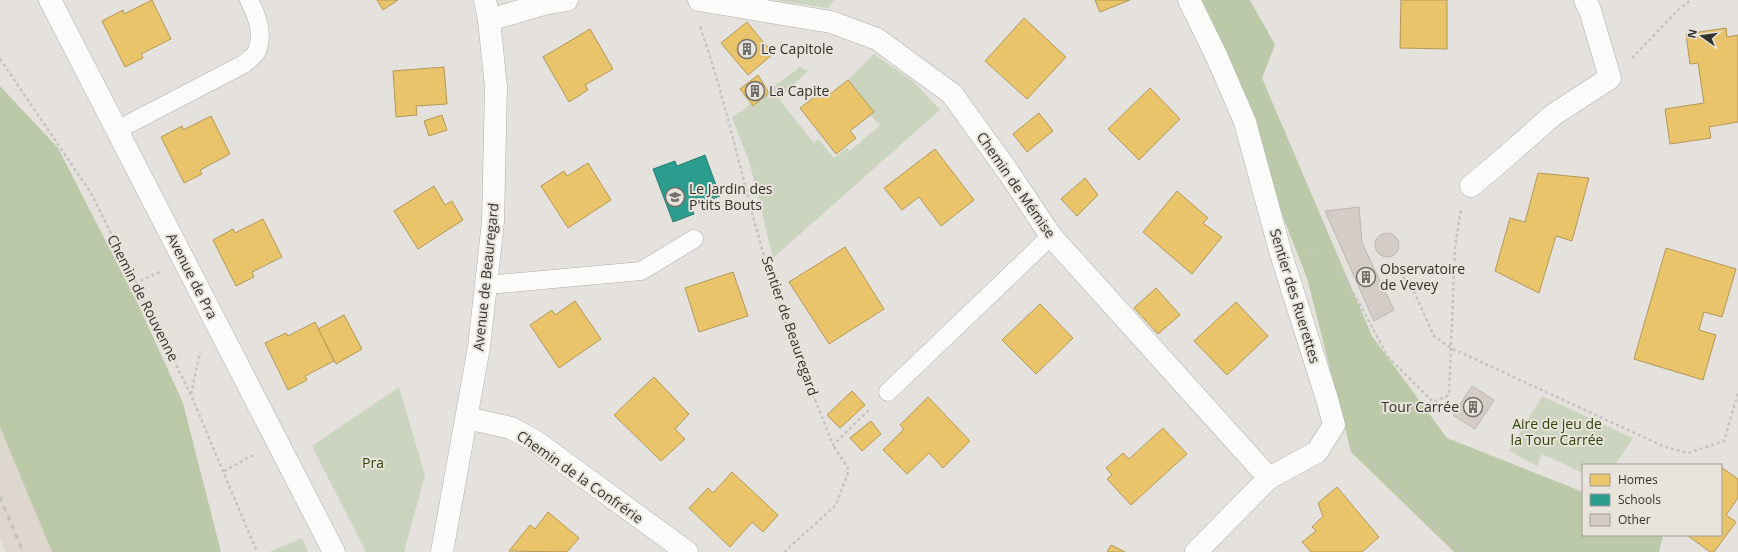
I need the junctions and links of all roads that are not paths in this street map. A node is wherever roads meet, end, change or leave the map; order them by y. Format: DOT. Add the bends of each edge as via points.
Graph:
graph roads {
  1 [pos="50,0"];
  2 [pos="249,0"];
  3 [pos="567,0"];
  4 [pos="699,0"];
  5 [pos="1189,0"];
  6 [pos="1585,0"];
  7 [pos="487,10"];
  8 [pos="117,130"];
  9 [pos="1471,186"];
  10 [pos="1051,236"];
  11 [pos="694,239"];
  12 [pos="487,285"];
  13 [pos="888,392"];
  14 [pos="467,418"];
  15 [pos="1269,478"];
  16 [pos="334,552"];
  17 [pos="442,552"];
  18 [pos="687,552"];
  19 [pos="1196,552"];
  1 -- 8 [label="street, Avenue de Pra"];
  2 -- 8 [label="lane" via="261,32 257,52 244,64"];
  3 -- 7 [label="street"];
  4 -- 10 [label="street, Chemin de Mémise" via="831,22 877,39 952,94"];
  5 -- 15 [label="street, Sentier des Ruerettes" via="1245,122 1281,254 1334,425 1317,452"];
  6 -- 9 [label="street" via="1610,78 1553,115"];
  7 -- 12 [label="street, Avenue de Beauregard" via="496,87 496,155"];
  8 -- 16 [label="street, Avenue de Pra"];
  10 -- 13 [label="lane"];
  10 -- 15 [label="street, Chemin de Mémise"];
  11 -- 12 [label="lane" via="641,272"];
  12 -- 14 [label="street, Avenue de Beauregard"];
  14 -- 17 [label="street, Avenue de Beauregard"];
  14 -- 18 [label="street, Chemin de la Confrérie" via="511,428 535,441"];
  15 -- 19 [label="street"];
}
